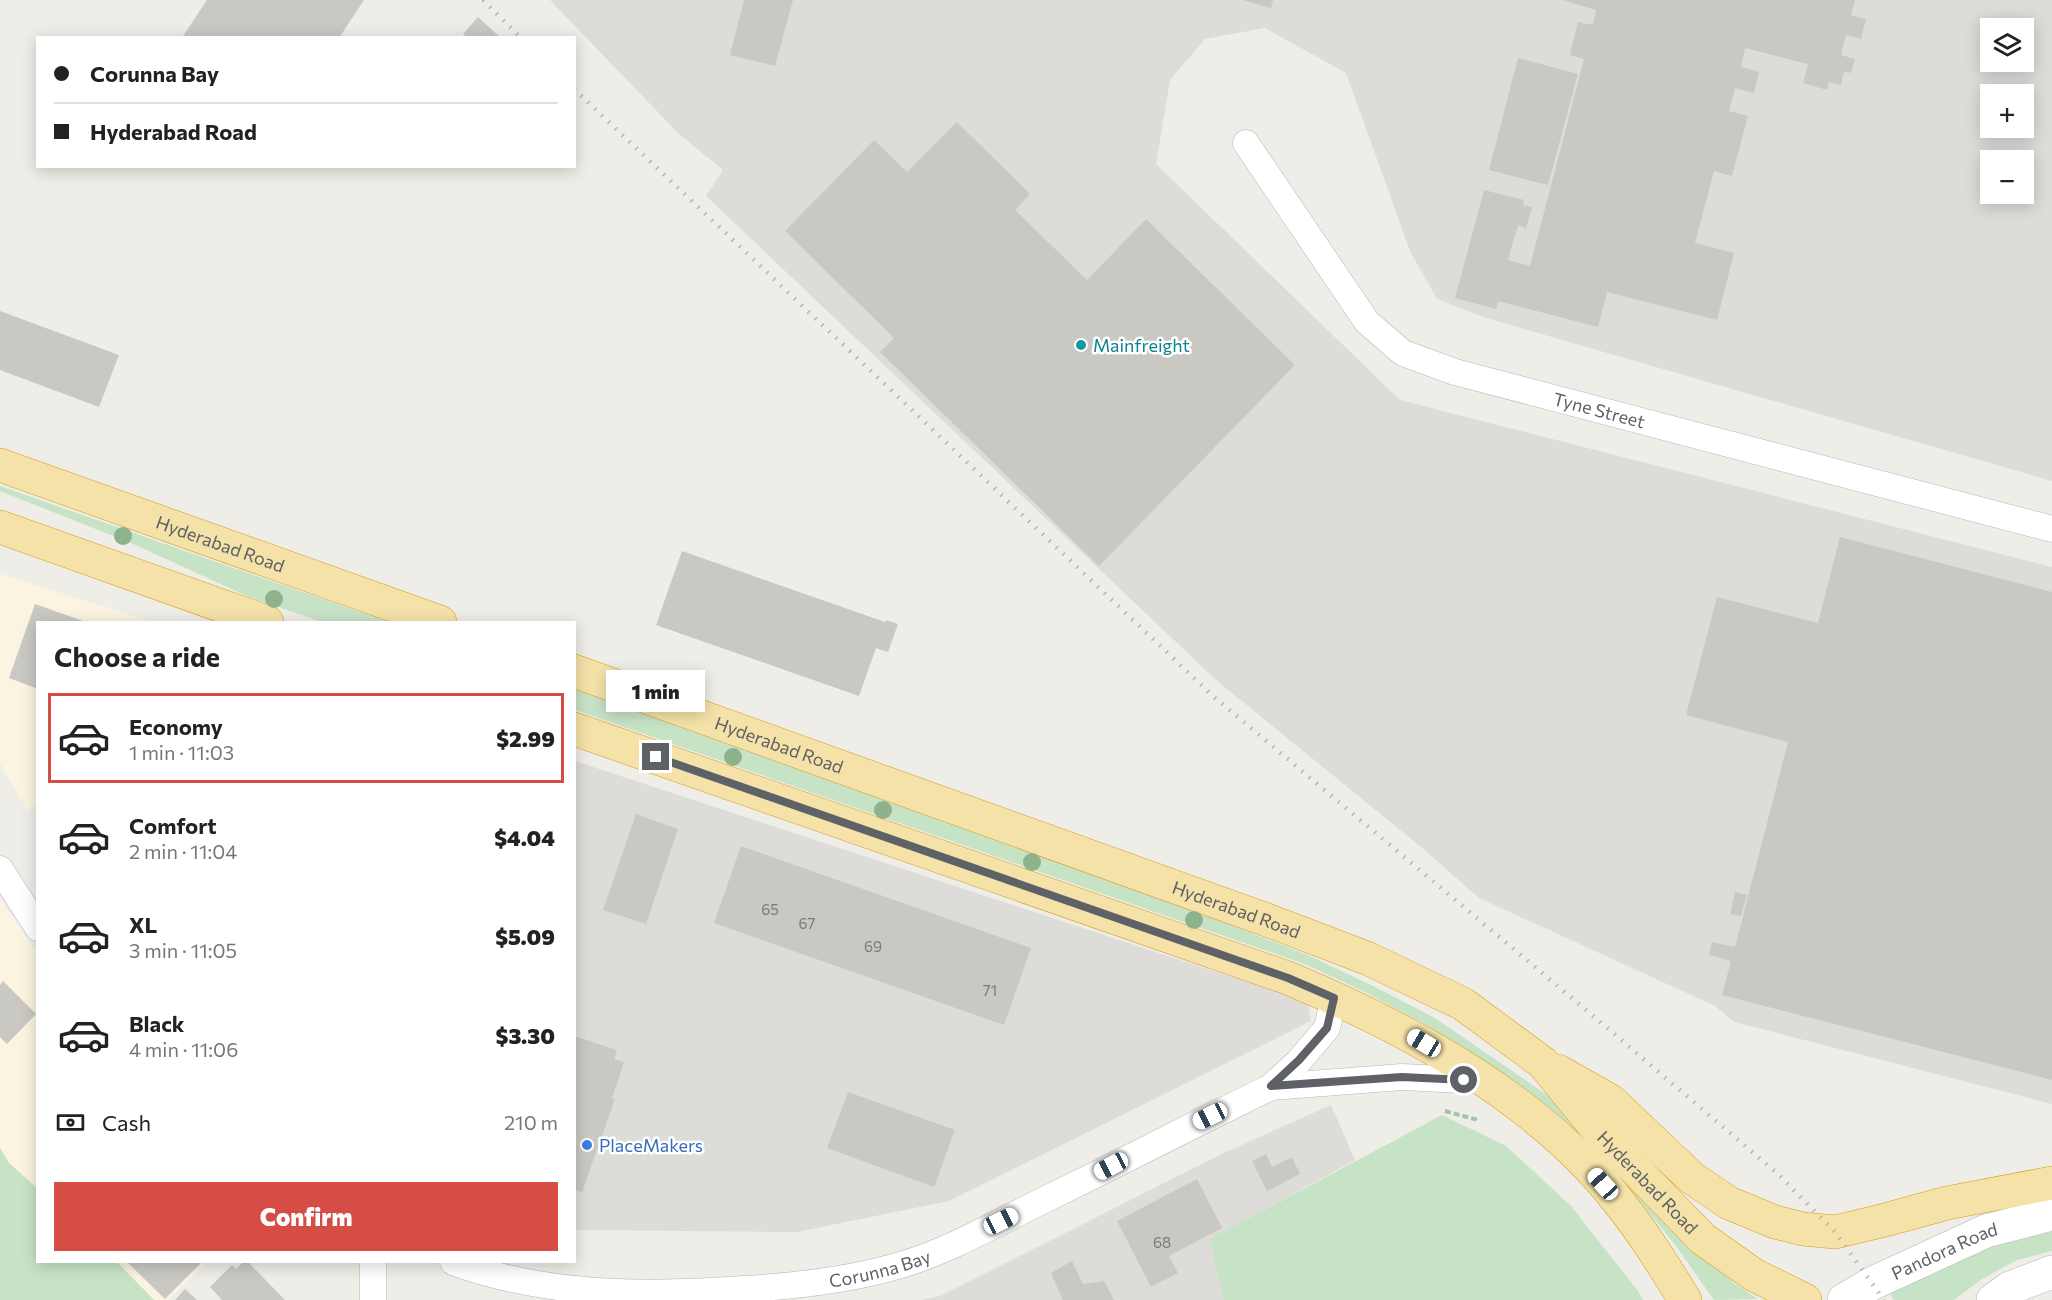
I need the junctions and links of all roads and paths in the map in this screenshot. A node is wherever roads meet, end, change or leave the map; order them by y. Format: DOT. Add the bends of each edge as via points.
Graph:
graph roads {
  1 [pos="1246,143"];
  2 [pos="0,465"];
  3 [pos="0,527"];
  4 [pos="2052,529"];
  5 [pos="264,621"];
  6 [pos="437,621"];
  7 [pos="576,672"];
  8 [pos="576,730"];
  9 [pos="0,868"];
  10 [pos="36,925"];
  11 [pos="1334,998"];
  12 [pos="1543,1063"];
  13 [pos="1485,1082"];
  14 [pos="1271,1086"];
  15 [pos="1440,1110"];
  16 [pos="1484,1121"];
  17 [pos="2052,1183"];
  18 [pos="2052,1214"];
  19 [pos="373,1263"];
  20 [pos="457,1263"];
  21 [pos="2052,1272"];
  22 [pos="373,1300"];
  23 [pos="1685,1300"];
  24 [pos="1805,1300"];
  25 [pos="1844,1300"];
  26 [pos="1993,1300"];
  1 -- 4 [label="street, Tyne Street" via="1367,321 1403,353 1455,372"];
  2 -- 6 [label="highway, Hyderabad Road"];
  3 -- 5 [label="highway"];
  7 -- 12 [label="highway, Hyderabad Road" via="1369,960 1463,1004"];
  8 -- 11 [label="highway, Hyderabad Road" via="1288,978"];
  9 -- 10 [label="street"];
  11 -- 13 [label="highway, Hyderabad Road" via="1396,1027"];
  11 -- 14 [label="street, Corunna Bay" via="1327,1028"];
  12 -- 17 [label="highway" via="1611,1101 1692,1178 1729,1203 1803,1229 1835,1232 1958,1201"];
  12 -- 24 [label="highway, Hyderabad Road" via="1602,1134 1703,1239 1754,1275"];
  13 -- 14 [label="street, Corunna Bay" via="1402,1077"];
  13 -- 23 [label="highway, Hyderabad Road" via="1553,1133 1618,1200"];
  14 -- 20 [label="street, Corunna Bay" via="967,1238 905,1264 836,1280 706,1292 633,1293 573,1289 514,1279"];
  15 -- 16 [label="path"];
  18 -- 25 [label="main road, Pandora Road" via="1986,1231"];
  19 -- 22 [label="street"];
  21 -- 26 [label="main road" via="2010,1288"];
}
